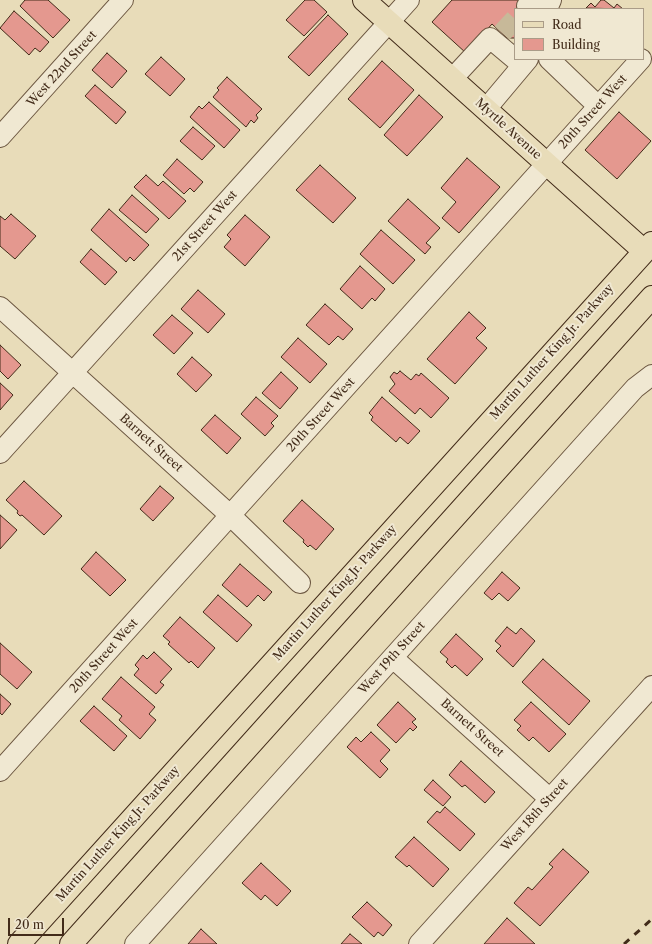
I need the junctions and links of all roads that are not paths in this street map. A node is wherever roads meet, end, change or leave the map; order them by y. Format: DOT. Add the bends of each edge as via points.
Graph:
graph roads {
  1 [pos="123,0"];
  2 [pos="364,0"];
  3 [pos="409,0"];
  4 [pos="389,22"];
  5 [pos="652,47"];
  6 [pos="514,54"];
  7 [pos="644,56"];
  8 [pos="550,60"];
  9 [pos="640,60"];
  10 [pos="520,61"];
  11 [pos="452,79"];
  12 [pos="598,106"];
  13 [pos="486,109"];
  14 [pos="0,137"];
  15 [pos="547,164"];
  16 [pos="649,251"];
  17 [pos="652,296"];
  18 [pos="0,307"];
  19 [pos="73,372"];
  20 [pos="652,375"];
  21 [pos="0,453"];
  22 [pos="231,516"];
  23 [pos="300,582"];
  24 [pos="393,658"];
  25 [pos="652,686"];
  26 [pos="0,771"];
  27 [pos="550,799"];
  28 [pos="19,944"];
  29 [pos="71,944"];
  30 [pos="135,944"];
  31 [pos="419,944"];
  1 -- 14 [label="street, West 22nd Street"];
  2 -- 4 [label="main road, Myrtle Avenue"];
  3 -- 4 [label="street, 21st Street West"];
  4 -- 11 [label="main road, Myrtle Avenue"];
  4 -- 19 [label="street, 21st Street West"];
  5 -- 7 [label="street"];
  6 -- 11 [label="street" via="498,37 490,38"];
  8 -- 12 [label="street"];
  9 -- 12 [label="street, 20th Street West"];
  10 -- 13 [label="street"];
  11 -- 13 [label="main road, Myrtle Avenue"];
  12 -- 15 [label="street, 20th Street West"];
  13 -- 15 [label="main road, Myrtle Avenue"];
  15 -- 16 [label="main road, Myrtle Avenue"];
  15 -- 22 [label="street, 20th Street West"];
  16 -- 28 [label="main road, Martin Luther King Jr. Parkway"];
  17 -- 29 [label="main road"];
  18 -- 19 [label="street, Barnett Street"];
  19 -- 21 [label="street, 21st Street West"];
  19 -- 22 [label="street, Barnett Street"];
  20 -- 24 [label="street, West 19th Street" via="635,388"];
  22 -- 23 [label="street, Barnett Street"];
  22 -- 26 [label="street, 20th Street West"];
  24 -- 27 [label="street, Barnett Street"];
  24 -- 30 [label="street, West 19th Street"];
  25 -- 27 [label="street, West 18th Street"];
  27 -- 31 [label="street, West 18th Street"];
}
